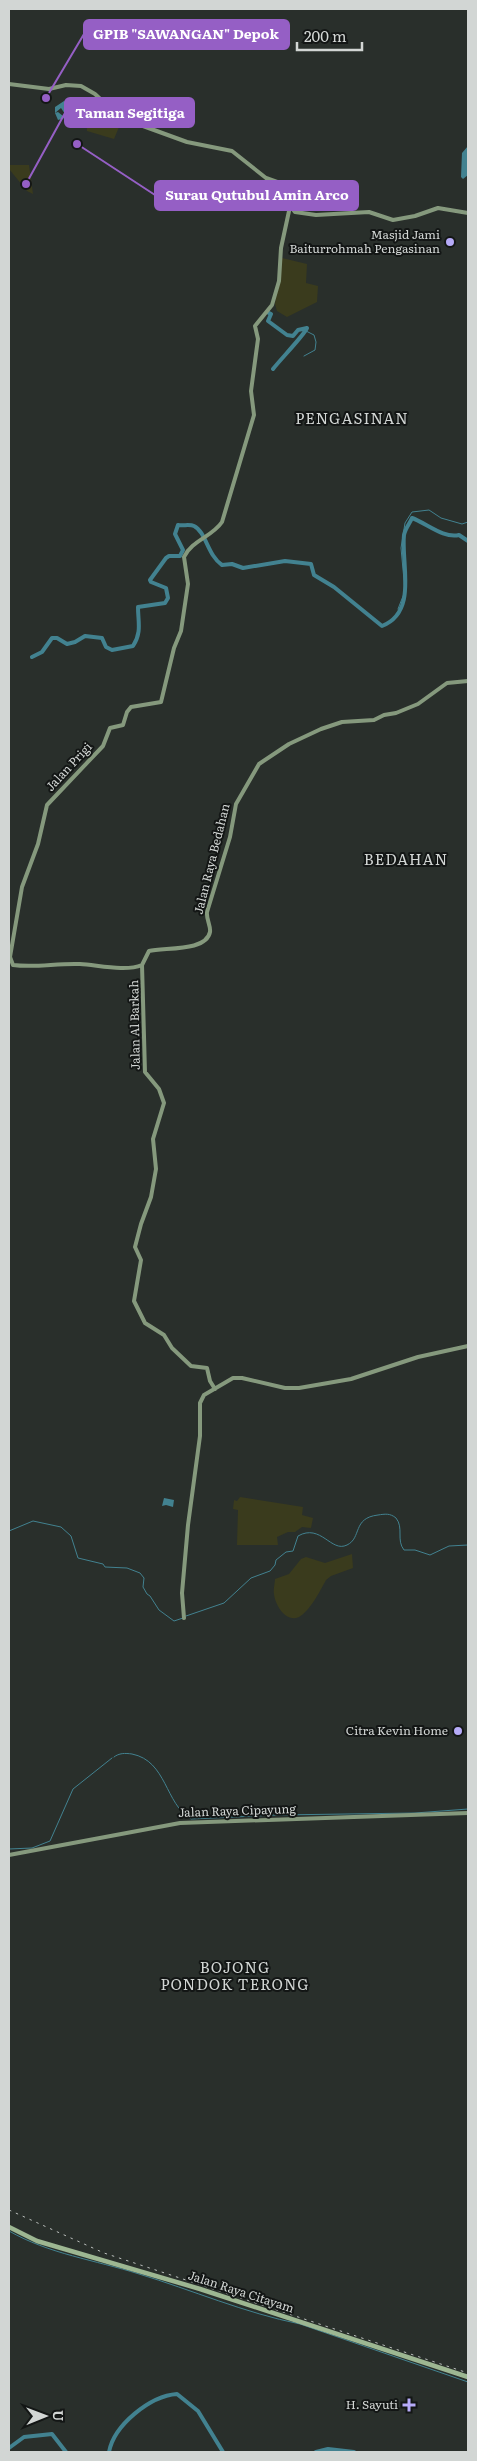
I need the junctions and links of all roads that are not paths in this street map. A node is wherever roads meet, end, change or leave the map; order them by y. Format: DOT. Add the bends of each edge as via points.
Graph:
graph roads {
  1 [pos="9,84"];
  2 [pos="291,206"];
  3 [pos="295,212"];
  4 [pos="468,213"];
  5 [pos="289,216"];
  6 [pos="468,681"];
  7 [pos="142,965"];
  8 [pos="468,1346"];
  9 [pos="215,1389"];
  10 [pos="183,1616"];
  11 [pos="468,1813"];
  12 [pos="9,1855"];
  13 [pos="9,2227"];
  14 [pos="468,2377"];
  1 -- 2 [label="street" via="49,89 81,86 132,122 187,142 232,151 266,178 293,187"];
  2 -- 3 [label="street"];
  2 -- 5 [label="street"];
  3 -- 4 [label="street" via="330,216 369,212 393,220 438,208"];
  3 -- 5 [label="street"];
  5 -- 7 [label="street, Jalan Prigi" via="272,305 255,326 258,340 251,388 254,414 222,522 190,547 184,557 188,580 181,631 160,704 131,707 124,726 110,728 103,746 47,805 38,844 21,892 10,960 13,965 80,964 129,968"];
  6 -- 7 [label="street, Jalan Raya Bedahan" via="447,684 417,705 396,713 321,729 289,744 260,764 236,804 230,837 207,912 210,933 196,946 149,951"];
  7 -- 9 [label="street, Jalan Al Barkah" via="145,1072 159,1089 164,1103 152,1139 156,1169 151,1197 135,1247 141,1260 134,1301 145,1323 164,1335 172,1348 192,1366 207,1368"];
  8 -- 9 [label="street" via="418,1357 352,1379 285,1388 239,1378"];
  9 -- 10 [label="street" via="200,1401 200,1436 182,1588"];
  11 -- 12 [label="street, Jalan Raya Cipayung" via="181,1823"];
  13 -- 14 [label="main road, Jalan Raya Citayam" via="37,2241 200,2289"];
}
